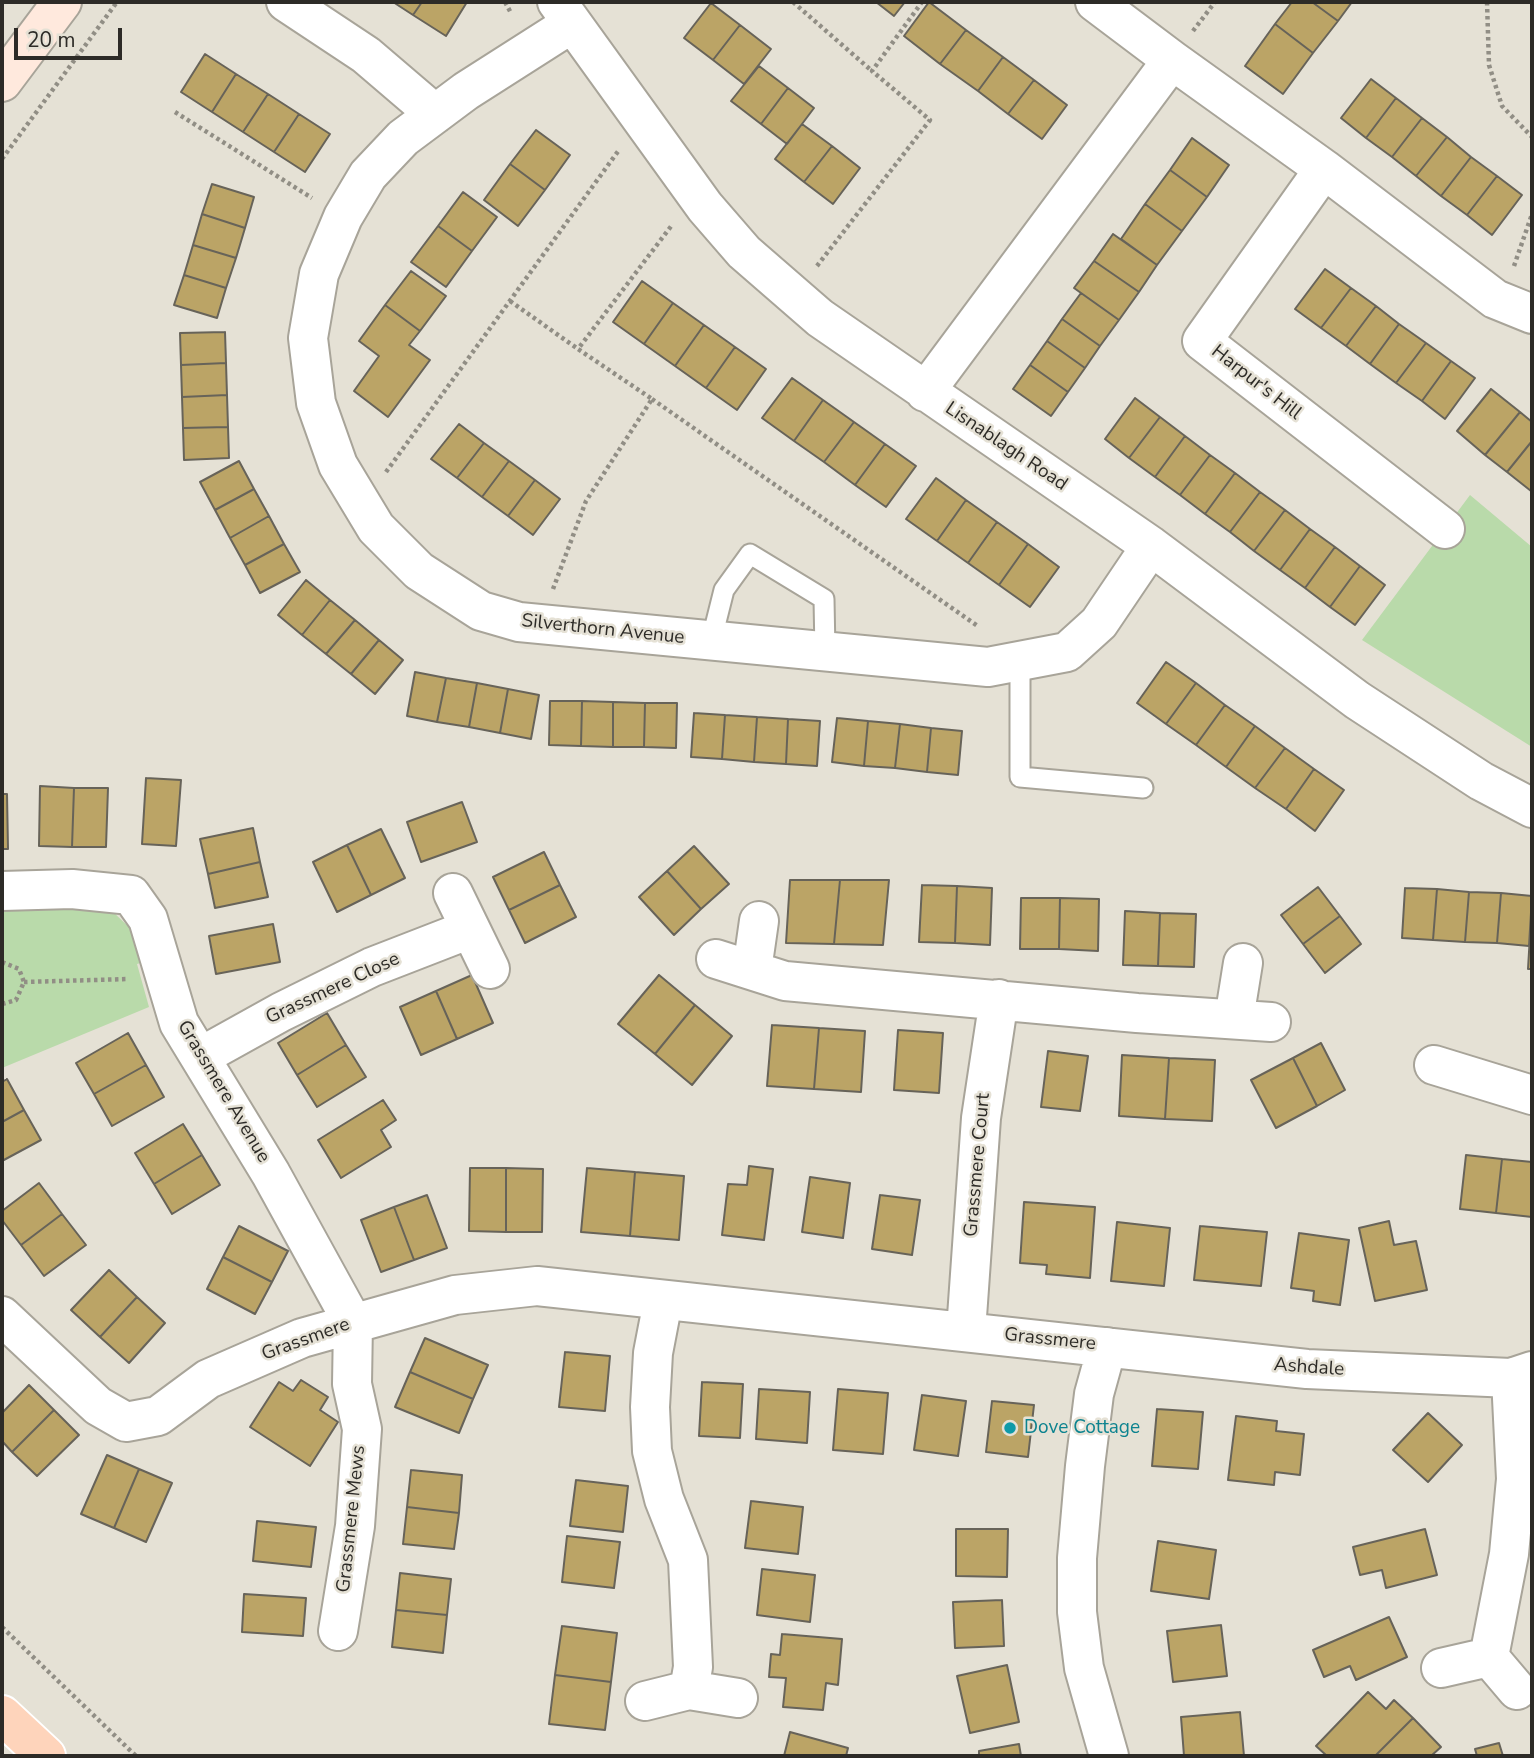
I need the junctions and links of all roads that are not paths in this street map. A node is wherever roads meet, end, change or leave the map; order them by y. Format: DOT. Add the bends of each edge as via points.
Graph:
graph roads {
  1 [pos="62,2"];
  2 [pos="286,2"];
  3 [pos="1095,2"];
  4 [pos="564,13"];
  5 [pos="1172,60"];
  6 [pos="2,82"];
  7 [pos="435,114"];
  8 [pos="1324,169"];
  9 [pos="1517,308"];
  10 [pos="925,392"];
  11 [pos="1445,529"];
  12 [pos="1151,546"];
  13 [pos="711,642"];
  14 [pos="825,652"];
  15 [pos="1020,663"];
  16 [pos="1143,788"];
  17 [pos="1532,808"];
  18 [pos="2,891"];
  19 [pos="453,893"];
  20 [pos="759,921"];
  21 [pos="470,929"];
  22 [pos="1243,963"];
  23 [pos="490,969"];
  24 [pos="999,999"];
  25 [pos="1234,1019"];
  26 [pos="1271,1022"];
  27 [pos="200,1057"];
  28 [pos="1434,1065"];
  29 [pos="1532,1095"];
  30 [pos="663,1301"];
  31 [pos="2,1316"];
  32 [pos="353,1322"];
  33 [pos="966,1331"];
  34 [pos="1107,1347"];
  35 [pos="1522,1375"];
  36 [pos="338,1631"];
  37 [pos="1489,1657"];
  38 [pos="1441,1668"];
  39 [pos="689,1690"];
  40 [pos="1517,1690"];
  41 [pos="738,1698"];
  42 [pos="645,1701"];
  43 [pos="2,1715"];
  44 [pos="46,1756"];
  45 [pos="1109,1756"];
  1 -- 6 [label="main road"];
  2 -- 7 [label="street" via="366,55"];
  3 -- 5 [label="street"];
  4 -- 7 [label="street, Silverthorn Avenue"];
  4 -- 10 [label="street, Lisnablagh Road" via="640,121 744,252 821,318"];
  5 -- 8 [label="street"];
  5 -- 10 [label="street"];
  7 -- 13 [label="street, Silverthorn Avenue" via="403,138 368,175 343,217 319,274 308,338 310,372 338,465 376,528 419,571 481,611 540,625"];
  8 -- 9 [label="street"];
  8 -- 11 [label="street, Harpur's Hill" via="1202,341"];
  10 -- 12 [label="street, Lisnablagh Road"];
  12 -- 15 [label="street, Silverthorn Avenue" via="1099,623 1067,652"];
  12 -- 17 [label="street, Lisnablagh Road" via="1357,700 1481,781"];
  13 -- 14 [label="street, Silverthorn Avenue"];
  13 -- 14 [label="lane" via="724,590 750,554 824,599"];
  14 -- 15 [label="street, Silverthorn Avenue" via="988,667"];
  15 -- 16 [label="lane" via="1020,777"];
  18 -- 27 [label="street, Grassmere Avenue" via="72,889 131,895 148,919 180,1023"];
  19 -- 21 [label="street"];
  20 -- 24 [label="street" via="734,965 785,981"];
  21 -- 23 [label="street"];
  21 -- 27 [label="street, Grassmere Close" via="372,967"];
  22 -- 25 [label="street"];
  24 -- 25 [label="street"];
  24 -- 33 [label="street, Grassmere Court" via="981,1118"];
  25 -- 26 [label="street"];
  27 -- 32 [label="street, Grassmere Avenue"];
  28 -- 29 [label="street"];
  30 -- 32 [label="street, Grassmere" via="537,1286 455,1295"];
  30 -- 33 [label="street, Grassmere"];
  30 -- 39 [label="street" via="653,1353 652,1451 664,1499 688,1560 693,1667"];
  31 -- 32 [label="street, Grassmere" via="89,1398 126,1422 158,1416 208,1379 302,1338"];
  32 -- 36 [label="street, Grassmere Mews" via="352,1384 362,1429 355,1526"];
  33 -- 34 [label="street, Grassmere"];
  34 -- 35 [label="street, Ashdale" via="1307,1369"];
  34 -- 45 [label="street, Grassmere" via="1094,1394 1085,1466 1077,1612 1084,1668"];
  35 -- 37 [label="street, Ashdale" via="1509,1554"];
  37 -- 38 [label="street"];
  37 -- 40 [label="street"];
  39 -- 41 [label="street"];
  39 -- 42 [label="street"];
  43 -- 44 [label="main road"];
}
